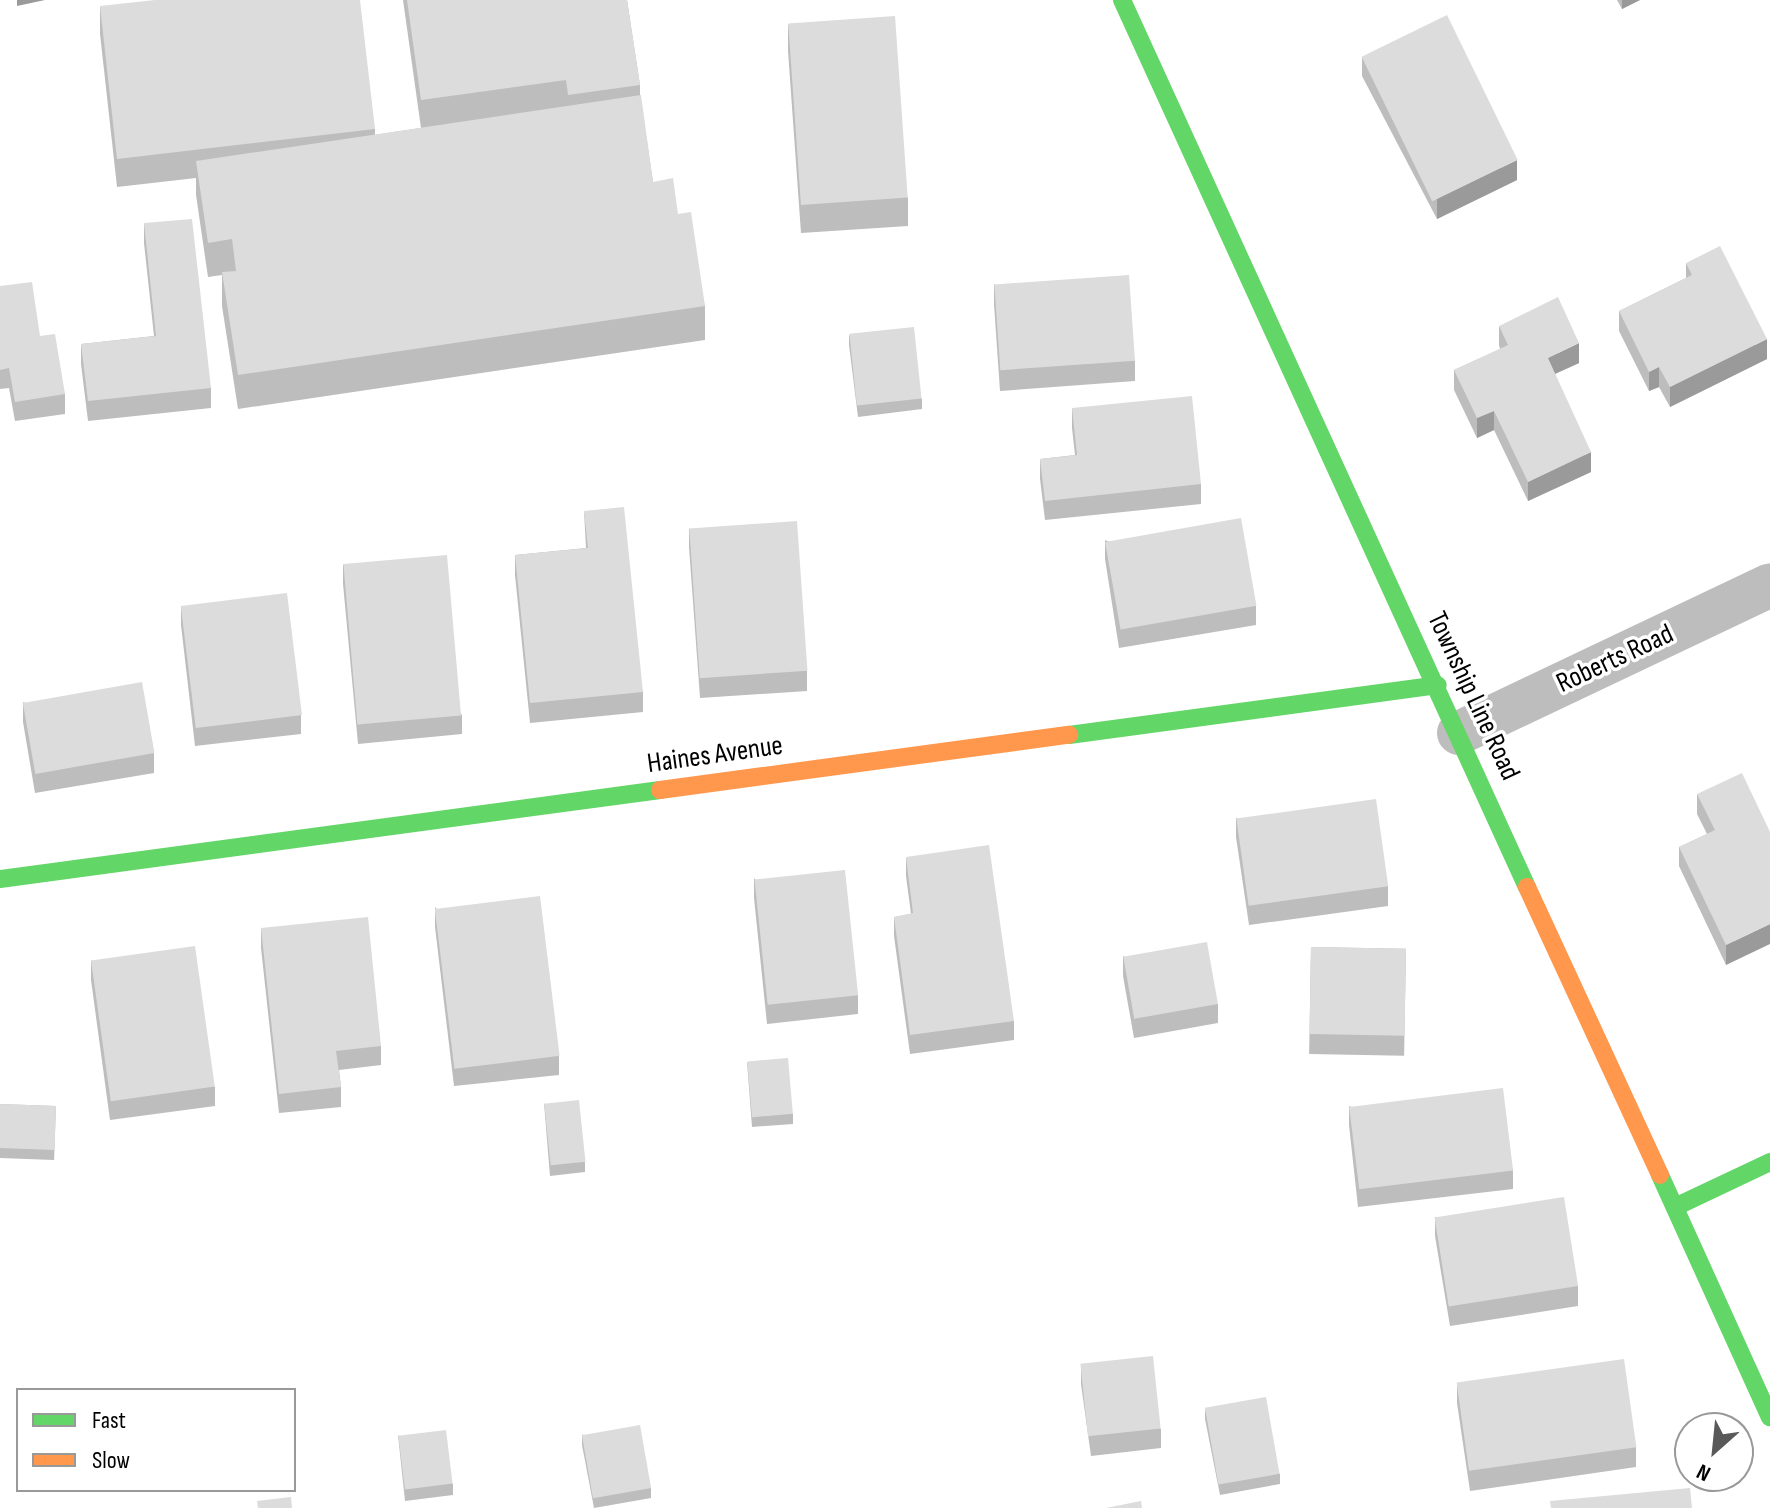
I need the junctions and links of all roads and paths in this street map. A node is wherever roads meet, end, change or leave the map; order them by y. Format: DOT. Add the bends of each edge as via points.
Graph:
graph roads {
  1 [pos="1122,0"];
  2 [pos="1770,585"];
  3 [pos="1438,685"];
  4 [pos="1459,733"];
  5 [pos="0,879"];
  6 [pos="1770,1162"];
  7 [pos="1675,1207"];
  8 [pos="1770,1417"];
  1 -- 3 [label="main road, Township Line Road"];
  2 -- 4 [label="street, Roberts Road"];
  3 -- 4 [label="main road, Township Line Road"];
  3 -- 5 [label="main road, Haines Avenue"];
  4 -- 7 [label="main road, Township Line Road"];
  6 -- 7 [label="main road"];
  7 -- 8 [label="main road, Township Line Road"];
}
